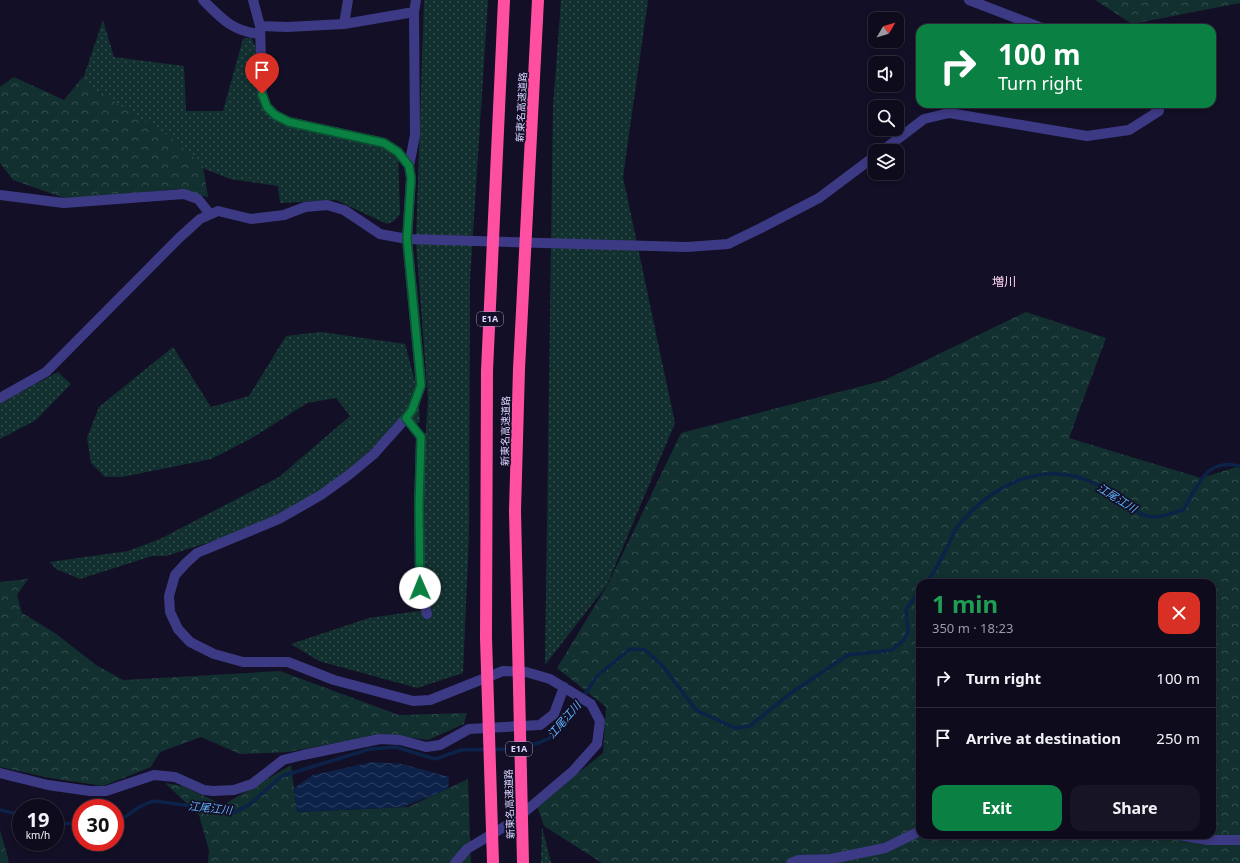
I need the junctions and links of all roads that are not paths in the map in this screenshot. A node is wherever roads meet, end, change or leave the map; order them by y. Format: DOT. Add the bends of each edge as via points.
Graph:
graph roads {
  1 [pos="203,0"];
  2 [pos="253,0"];
  3 [pos="348,0"];
  4 [pos="416,0"];
  5 [pos="504,0"];
  6 [pos="538,0"];
  7 [pos="969,0"];
  8 [pos="414,12"];
  9 [pos="344,24"];
  10 [pos="1032,24"];
  11 [pos="259,30"];
  12 [pos="1157,108"];
  13 [pos="891,144"];
  14 [pos="868,161"];
  15 [pos="409,166"];
  16 [pos="0,195"];
  17 [pos="210,214"];
  18 [pos="407,239"];
  19 [pos="0,398"];
  20 [pos="406,418"];
  21 [pos="427,614"];
  22 [pos="564,687"];
  23 [pos="0,773"];
  24 [pos="916,833"];
  25 [pos="1202,839"];
  26 [pos="1240,840"];
  27 [pos="455,863"];
  28 [pos="493,863"];
  29 [pos="523,863"];
  30 [pos="790,863"];
  1 -- 11 [label="street" via="236,29"];
  2 -- 11 [label="street"];
  3 -- 9 [label="street"];
  4 -- 8 [label="street"];
  5 -- 28 [label="highway, 新東名高速道路 / E1A" via="487,371 486,638"];
  6 -- 29 [label="highway, 新東名高速道路 / E1A" via="518,369 515,511"];
  7 -- 10 [label="street"];
  8 -- 9 [label="street"];
  8 -- 15 [label="street" via="415,135"];
  9 -- 11 [label="street"];
  11 -- 15 [label="street" via="262,94 267,107 275,115 289,122 384,143 398,152"];
  12 -- 13 [label="street" via="1159,110 1129,130 1087,136 949,113 924,119"];
  14 -- 18 [label="street" via="819,198 728,244 688,247"];
  15 -- 18 [label="street" via="411,178"];
  16 -- 17 [label="street" via="64,203 184,194 198,199"];
  17 -- 18 [label="street" via="218,210 251,219 284,215 305,207 327,205 344,210 380,234"];
  17 -- 19 [label="street" via="200,219 179,238 46,372"];
  18 -- 20 [label="street" via="421,385 412,410"];
  20 -- 21 [label="street" via="421,437 420,588"];
  20 -- 22 [label="street" via="374,454 321,496 279,518 197,553 186,563 175,575 169,596 170,612 178,629 190,642 214,654 243,662 288,662 334,680 413,700 430,700 504,671 526,672"];
  22 -- 23 [label="street" via="554,714 540,725 469,729 440,745 426,747 400,740 380,739 303,755 283,760 252,784 234,790 213,792 175,777 154,775 106,791 90,791 48,785"];
  22 -- 27 [label="street" via="591,704 600,721 597,744 573,771 514,821 467,849"];
  24 -- 30 [label="street" via="885,848 831,859 799,860"];
  25 -- 26 [label="street"];
}
